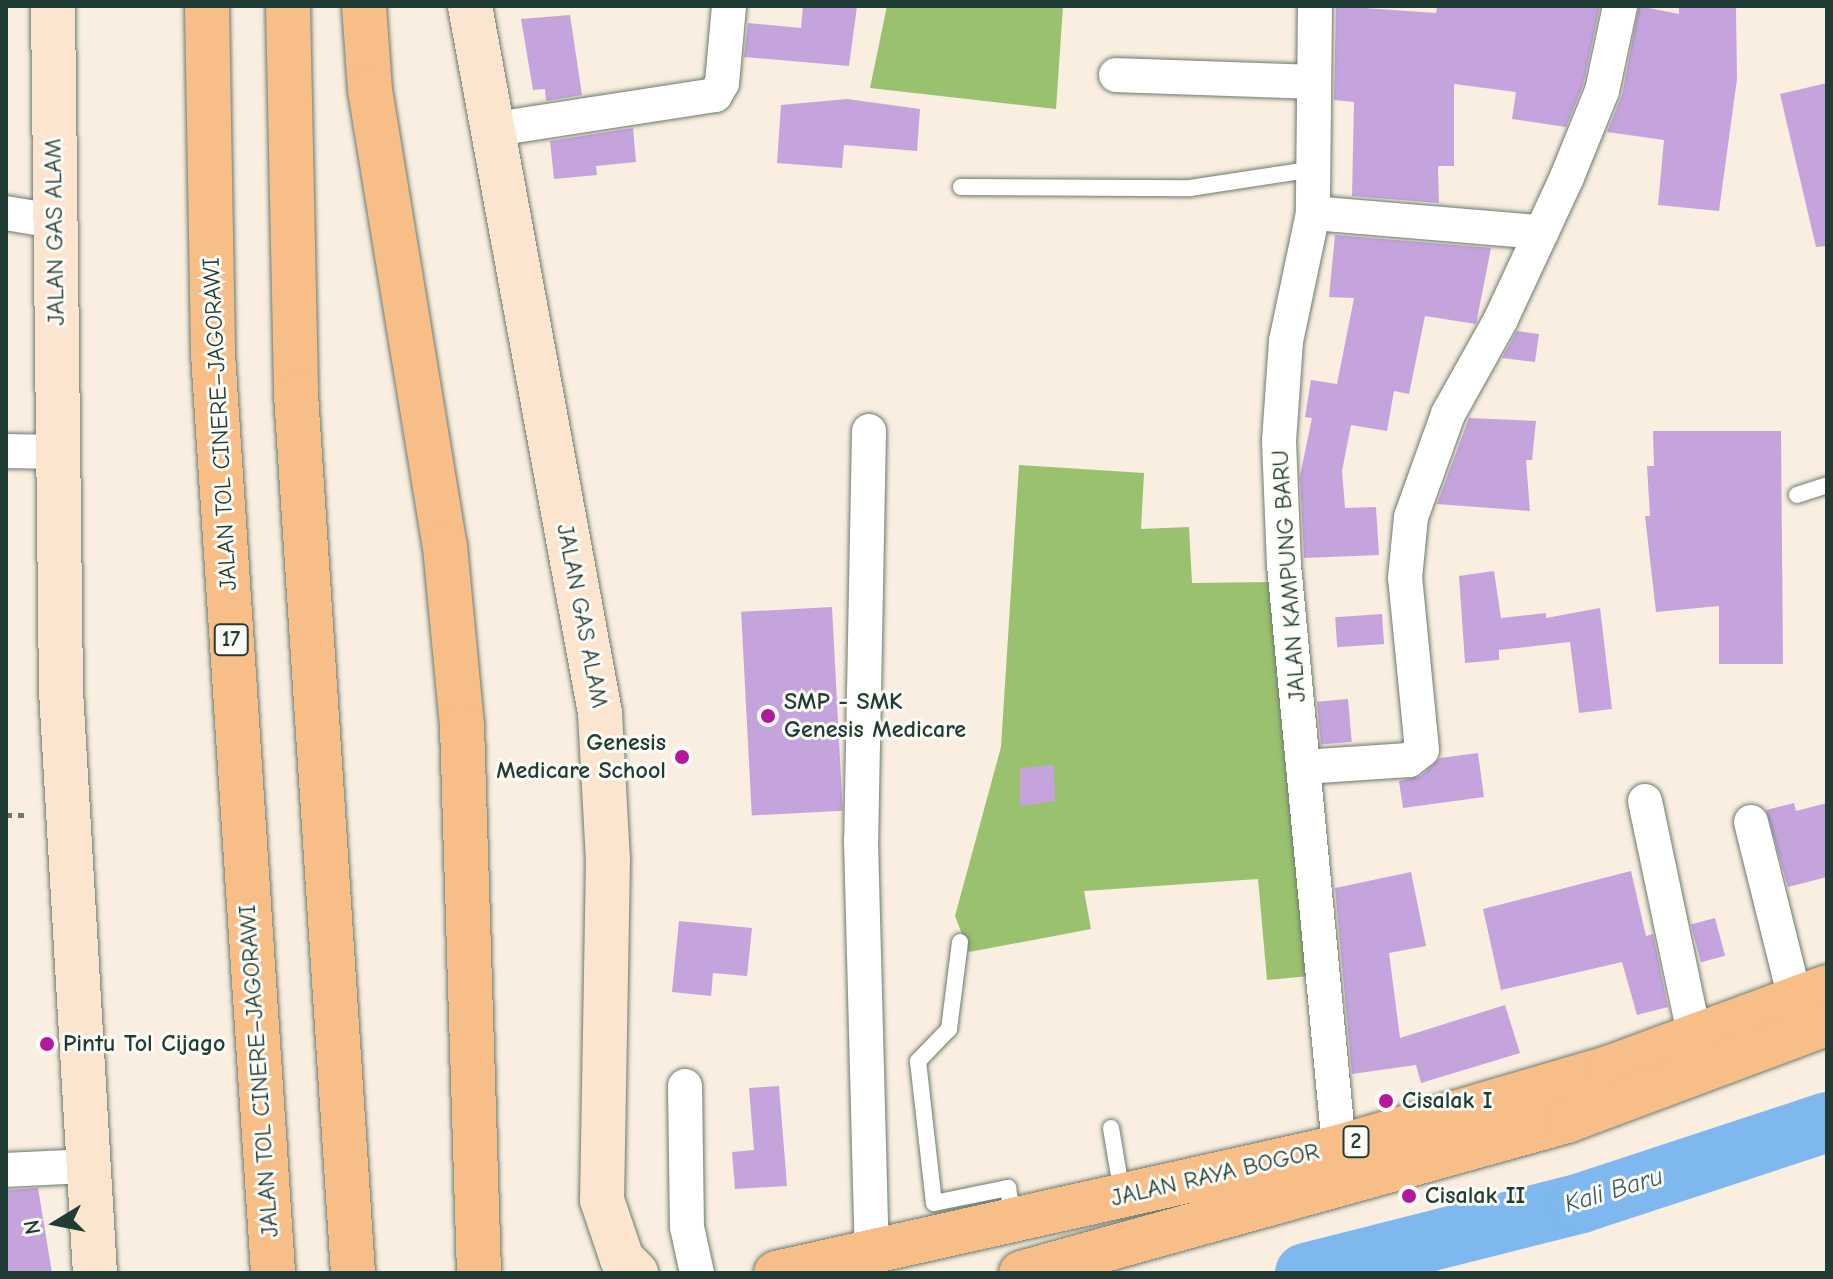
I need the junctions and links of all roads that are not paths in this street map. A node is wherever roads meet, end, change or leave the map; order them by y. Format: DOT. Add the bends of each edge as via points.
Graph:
graph roads {
  1 [pos="53,6"];
  2 [pos="207,6"];
  3 [pos="288,6"];
  4 [pos="364,6"];
  5 [pos="470,6"];
  6 [pos="729,6"];
  7 [pos="1315,6"];
  8 [pos="1620,6"];
  9 [pos="1116,75"];
  10 [pos="1314,82"];
  11 [pos="489,130"];
  12 [pos="1314,169"];
  13 [pos="961,187"];
  14 [pos="6,213"];
  15 [pos="1313,213"];
  16 [pos="54,221"];
  17 [pos="1541,232"];
  18 [pos="869,431"];
  19 [pos="6,451"];
  20 [pos="57,452"];
  21 [pos="1827,485"];
  22 [pos="1797,495"];
  23 [pos="1303,767"];
  24 [pos="1645,801"];
  25 [pos="1751,822"];
  26 [pos="960,942"];
  27 [pos="1816,1003"];
  28 [pos="1695,1038"];
  29 [pos="685,1086"];
  30 [pos="1111,1128"];
  31 [pos="1339,1147"];
  32 [pos="89,1166"];
  33 [pos="6,1170"];
  34 [pos="1122,1196"];
  35 [pos="1013,1221"];
  36 [pos="872,1252"];
  37 [pos="781,1272"];
  38 [pos="95,1273"];
  39 [pos="273,1273"];
  40 [pos="353,1273"];
  41 [pos="479,1273"];
  42 [pos="636,1273"];
  43 [pos="697,1273"];
  44 [pos="1021,1273"];
  1 -- 16 [label="main road, JALAN GAS ALAM"];
  2 -- 39 [label="highway, JALAN TOL CINERE–JAGORAWI / 17" via="213,354"];
  3 -- 40 [label="highway" via="296,394"];
  4 -- 41 [label="highway" via="370,90 445,546 462,726"];
  5 -- 11 [label="main road, JALAN GAS ALAM"];
  6 -- 11 [label="street" via="722,83 715,95"];
  7 -- 10 [label="street, JALAN KAMPUNG BARU"];
  8 -- 17 [label="street" via="1602,91"];
  9 -- 10 [label="street"];
  10 -- 12 [label="street, JALAN KAMPUNG BARU"];
  11 -- 42 [label="main road, JALAN GAS ALAM" via="600,713 608,859 602,1200 622,1259"];
  12 -- 13 [label="lane" via="1190,188"];
  12 -- 15 [label="street, JALAN KAMPUNG BARU"];
  14 -- 16 [label="street"];
  15 -- 17 [label="street"];
  15 -- 23 [label="street, JALAN KAMPUNG BARU" via="1286,341 1279,441 1284,565"];
  16 -- 20 [label="main road, JALAN GAS ALAM"];
  17 -- 23 [label="street" via="1448,414 1411,517 1405,578 1417,668 1419,757"];
  18 -- 36 [label="street" via="861,841"];
  19 -- 20 [label="street"];
  20 -- 32 [label="main road, JALAN GAS ALAM" via="61,691"];
  21 -- 22 [label="lane"];
  23 -- 31 [label="street, JALAN KAMPUNG BARU"];
  24 -- 28 [label="street"];
  25 -- 27 [label="street"];
  26 -- 35 [label="lane" via="949,1029 918,1061 934,1203 1008,1188"];
  27 -- 28 [label="highway, JALAN RAYA BOGOR / 2"];
  27 -- 44 [label="highway, JALAN RAYA BOGOR / 2" via="1567,1121"];
  28 -- 31 [label="highway, JALAN RAYA BOGOR / 2" via="1544,1089"];
  29 -- 43 [label="street" via="687,1227"];
  30 -- 34 [label="lane"];
  31 -- 34 [label="highway, JALAN RAYA BOGOR / 2"];
  32 -- 33 [label="street"];
  32 -- 38 [label="main road, JALAN GAS ALAM"];
  34 -- 35 [label="highway, JALAN RAYA BOGOR / 2"];
  35 -- 36 [label="highway, JALAN RAYA BOGOR / 2"];
  36 -- 37 [label="highway, JALAN RAYA BOGOR / 2"];
}
